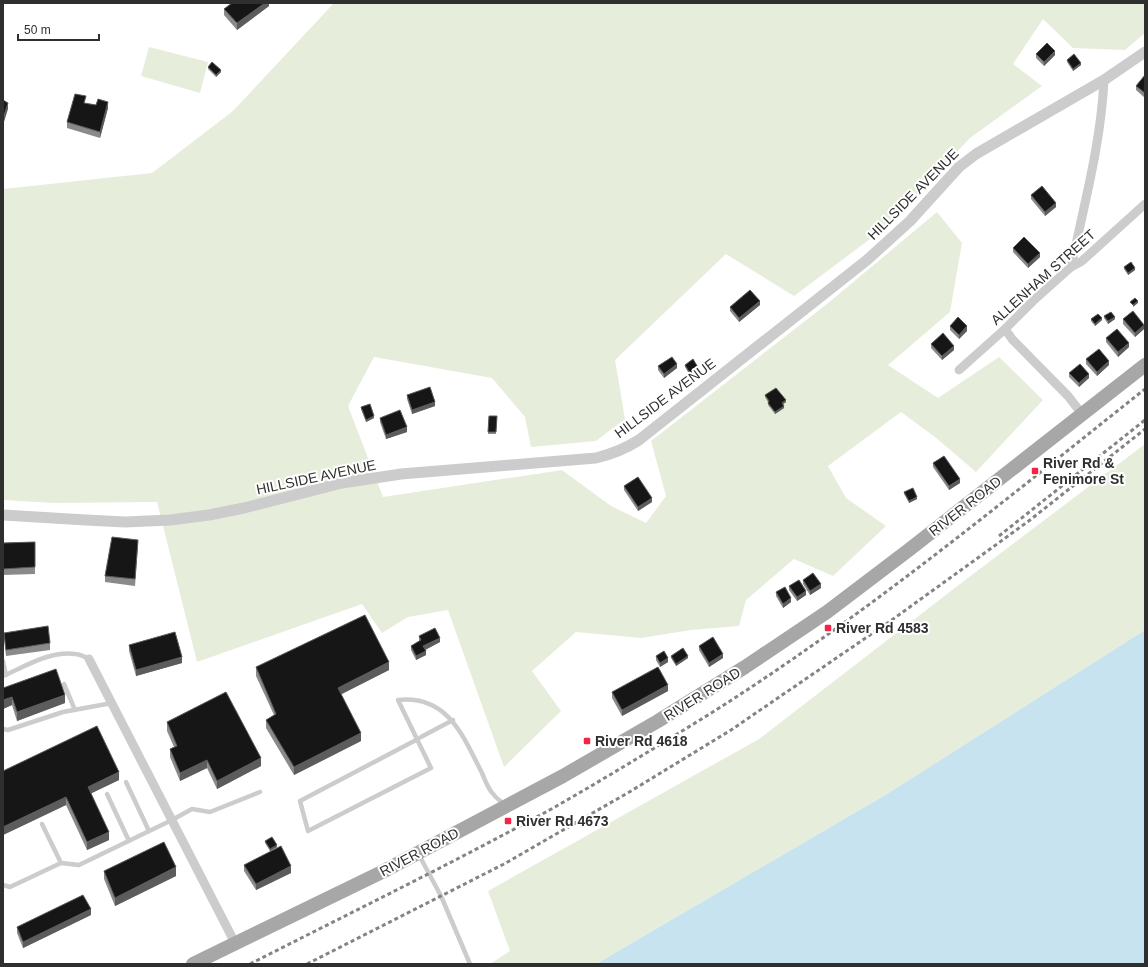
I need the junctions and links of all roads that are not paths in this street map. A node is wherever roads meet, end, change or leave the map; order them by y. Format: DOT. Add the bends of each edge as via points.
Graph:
graph roads {
  1 [pos="1145,52"];
  2 [pos="1104,80"];
  3 [pos="1145,204"];
  4 [pos="1071,267"];
  5 [pos="1005,329"];
  6 [pos="1145,365"];
  7 [pos="960,370"];
  8 [pos="1082,414"];
  9 [pos="3,515"];
  10 [pos="89,659"];
  11 [pos="3,661"];
  12 [pos="5,675"];
  13 [pos="64,684"];
  14 [pos="112,703"];
  15 [pos="75,710"];
  16 [pos="452,720"];
  17 [pos="3,729"];
  18 [pos="418,739"];
  19 [pos="126,782"];
  20 [pos="260,792"];
  21 [pos="107,794"];
  22 [pos="507,806"];
  23 [pos="172,820"];
  24 [pos="42,824"];
  25 [pos="149,831"];
  26 [pos="129,841"];
  27 [pos="418,853"];
  28 [pos="61,863"];
  29 [pos="3,885"];
  30 [pos="235,943"];
  31 [pos="193,964"];
  32 [pos="470,964"];
  1 -- 2 [label="street, HILLSIDE AVENUE"];
  2 -- 4 [label="street" via="1100,130"];
  2 -- 9 [label="street, HILLSIDE AVENUE" via="976,154 959,167 910,221 867,260 639,440 611,454 596,458 402,474 342,483 210,515 170,520 110,521"];
  3 -- 4 [label="street, ALLENHAM STREET" via="1082,261"];
  4 -- 5 [label="street, ALLENHAM STREET"];
  5 -- 7 [label="street, ALLENHAM STREET"];
  5 -- 8 [label="street"];
  6 -- 8 [label="main road, RIVER ROAD"];
  8 -- 22 [label="main road, RIVER ROAD" via="827,612 658,721"];
  10 -- 12 [label="lane" via="76,654 61,654 43,658"];
  10 -- 14 [label="street"];
  11 -- 12 [label="lane"];
  13 -- 15 [label="lane"];
  14 -- 15 [label="lane"];
  14 -- 23 [label="street"];
  15 -- 17 [label="lane" via="8,730"];
  16 -- 18 [label="lane"];
  16 -- 18 [label="lane" via="439,708 423,701 398,700"];
  16 -- 22 [label="lane" via="493,794"];
  18 -- 18 [label="lane" via="300,801 308,831 431,768"];
  19 -- 25 [label="lane"];
  20 -- 23 [label="lane" via="210,812 192,809"];
  21 -- 26 [label="lane"];
  22 -- 27 [label="main road, RIVER ROAD"];
  23 -- 25 [label="lane"];
  23 -- 30 [label="street"];
  24 -- 28 [label="lane"];
  25 -- 26 [label="lane"];
  26 -- 28 [label="lane" via="79,865"];
  27 -- 30 [label="main road, RIVER ROAD"];
  27 -- 32 [label="lane" via="442,896"];
  28 -- 29 [label="lane" via="10,887"];
  30 -- 31 [label="main road, RIVER ROAD"];
}
